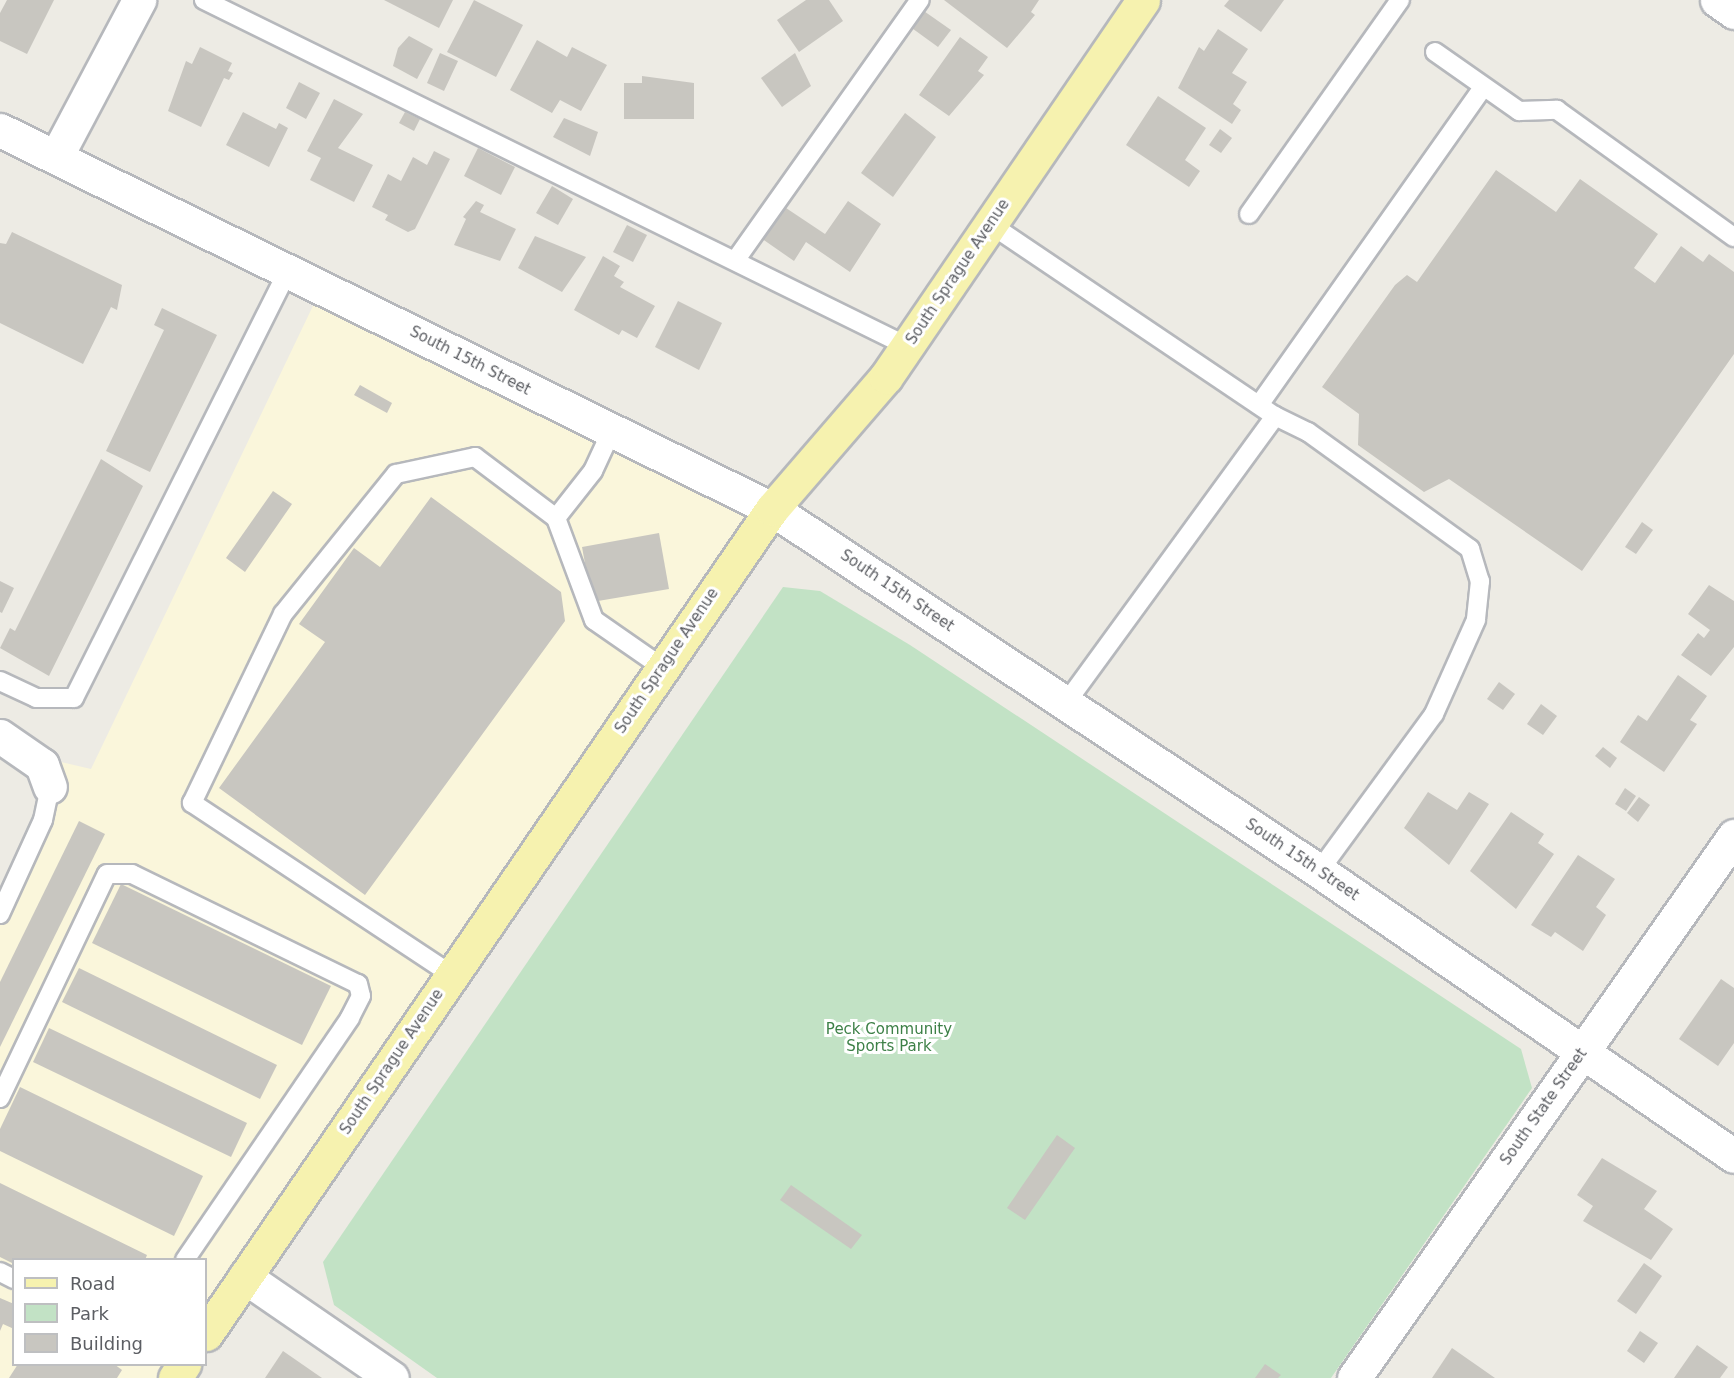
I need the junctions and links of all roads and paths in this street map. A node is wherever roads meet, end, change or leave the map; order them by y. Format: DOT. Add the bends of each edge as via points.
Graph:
graph roads {
  1 [pos="139,0"];
  2 [pos="204,0"];
  3 [pos="920,0"];
  4 [pos="1143,0"];
  5 [pos="1400,0"];
  6 [pos="1717,0"];
  7 [pos="1734,12"];
  8 [pos="1435,52"];
  9 [pos="1483,87"];
  10 [pos="0,129"];
  11 [pos="56,157"];
  12 [pos="1249,214"];
  13 [pos="990,224"];
  14 [pos="1734,237"];
  15 [pos="736,258"];
  16 [pos="288,271"];
  17 [pos="908,346"];
  18 [pos="1259,405"];
  19 [pos="1275,416"];
  20 [pos="611,432"];
  21 [pos="772,508"];
  22 [pos="556,518"];
  23 [pos="663,668"];
  24 [pos="0,681"];
  25 [pos="1066,704"];
  26 [pos="0,736"];
  27 [pos="50,787"];
  28 [pos="1734,836"];
  29 [pos="1319,871"];
  30 [pos="0,914"];
  31 [pos="452,975"];
  32 [pos="1583,1051"];
  33 [pos="0,1098"];
  34 [pos="1734,1156"];
  35 [pos="186,1258"];
  36 [pos="245,1277"];
  37 [pos="207,1333"];
  38 [pos="392,1378"];
  39 [pos="1354,1378"];
  1 -- 11 [label="street"];
  2 -- 15 [label="lane"];
  3 -- 15 [label="lane"];
  4 -- 13 [label="main road, South Sprague Avenue"];
  5 -- 12 [label="lane"];
  6 -- 7 [label="street"];
  8 -- 9 [label="lane"];
  9 -- 14 [label="lane" via="1519,111 1557,110"];
  9 -- 18 [label="lane"];
  10 -- 11 [label="street, South 15th Street"];
  11 -- 16 [label="street, South 15th Street"];
  13 -- 17 [label="main road, South Sprague Avenue"];
  13 -- 18 [label="lane"];
  15 -- 17 [label="lane"];
  16 -- 20 [label="street, South 15th Street"];
  16 -- 24 [label="lane" via="74,698 36,698"];
  17 -- 21 [label="main road, South Sprague Avenue"];
  18 -- 19 [label="lane"];
  19 -- 25 [label="lane"];
  19 -- 29 [label="lane" via="1308,432 1470,549 1480,581 1476,620 1434,714"];
  20 -- 21 [label="street, South 15th Street"];
  20 -- 22 [label="lane" via="593,471"];
  21 -- 23 [label="main road, South Sprague Avenue"];
  21 -- 25 [label="street, South 15th Street"];
  22 -- 23 [label="lane" via="594,620"];
  22 -- 31 [label="lane" via="475,457 396,474 283,614 193,791 192,803"];
  23 -- 31 [label="main road, South Sprague Avenue"];
  25 -- 29 [label="street, South 15th Street"];
  26 -- 27 [label="street" via="42,765"];
  27 -- 30 [label="lane" via="44,820"];
  28 -- 32 [label="street, South State Street"];
  29 -- 32 [label="street, South 15th Street"];
  31 -- 36 [label="main road, South Sprague Avenue"];
  32 -- 34 [label="street, South 15th Street"];
  32 -- 39 [label="street, South State Street"];
  33 -- 35 [label="lane" via="107,874 132,874 358,984 361,996 350,1018"];
  36 -- 37 [label="main road, South Sprague Avenue"];
  36 -- 38 [label="street"];
}
